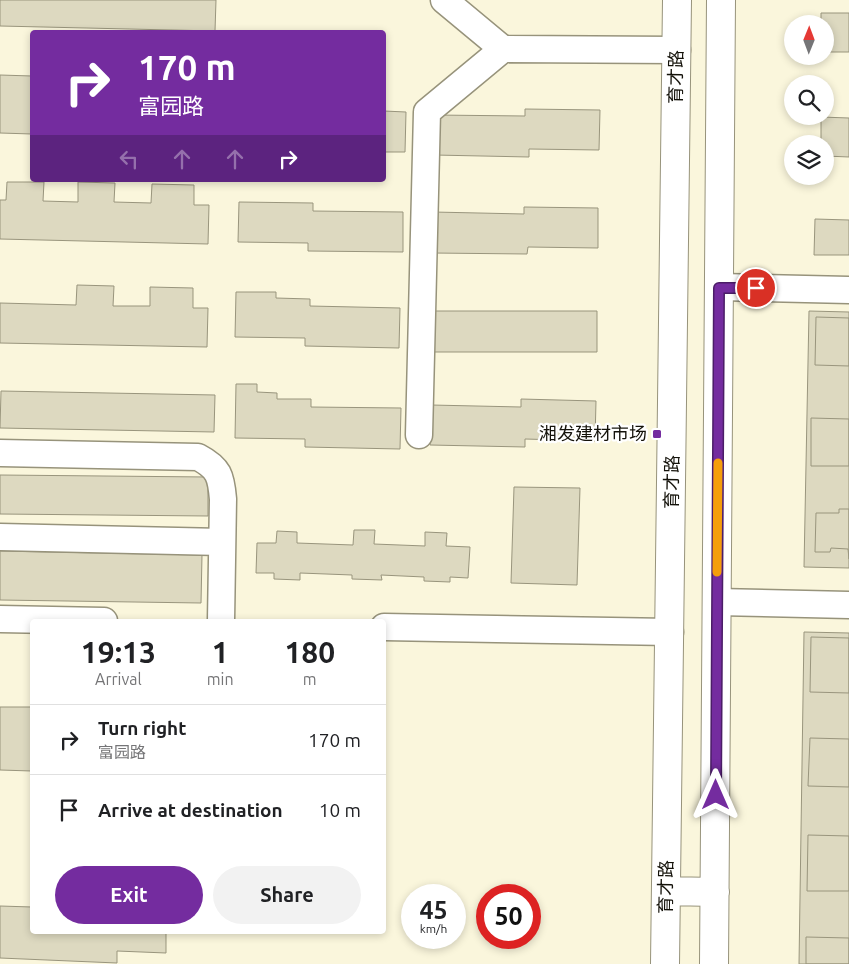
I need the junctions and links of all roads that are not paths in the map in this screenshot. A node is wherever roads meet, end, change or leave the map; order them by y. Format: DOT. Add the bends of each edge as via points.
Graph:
graph roads {
  1 [pos="444,0"];
  2 [pos="677,0"];
  3 [pos="721,0"];
  4 [pos="503,49"];
  5 [pos="677,50"];
  6 [pos="719,288"];
  7 [pos="849,290"];
  8 [pos="418,436"];
  9 [pos="0,453"];
  10 [pos="0,537"];
  11 [pos="222,542"];
  12 [pos="717,602"];
  13 [pos="849,605"];
  14 [pos="0,619"];
  15 [pos="221,619"];
  16 [pos="30,620"];
  17 [pos="386,627"];
  18 [pos="670,632"];
  19 [pos="666,891"];
  20 [pos="715,892"];
  21 [pos="666,964"];
  22 [pos="714,964"];
  1 -- 4 [label="street"];
  2 -- 5 [label="main road, 育才路"];
  3 -- 6 [label="main road"];
  4 -- 5 [label="street"];
  4 -- 8 [label="street" via="427,112"];
  5 -- 18 [label="main road, 育才路"];
  6 -- 7 [label="street"];
  6 -- 12 [label="main road"];
  9 -- 11 [label="street" via="198,457 212,465 222,480"];
  10 -- 11 [label="street"];
  11 -- 15 [label="street"];
  12 -- 13 [label="street"];
  12 -- 20 [label="main road"];
  14 -- 16 [label="street"];
  17 -- 18 [label="street"];
  18 -- 19 [label="main road, 育才路"];
  19 -- 20 [label="main road"];
  19 -- 21 [label="main road, 育才路"];
  20 -- 22 [label="main road"];
}
